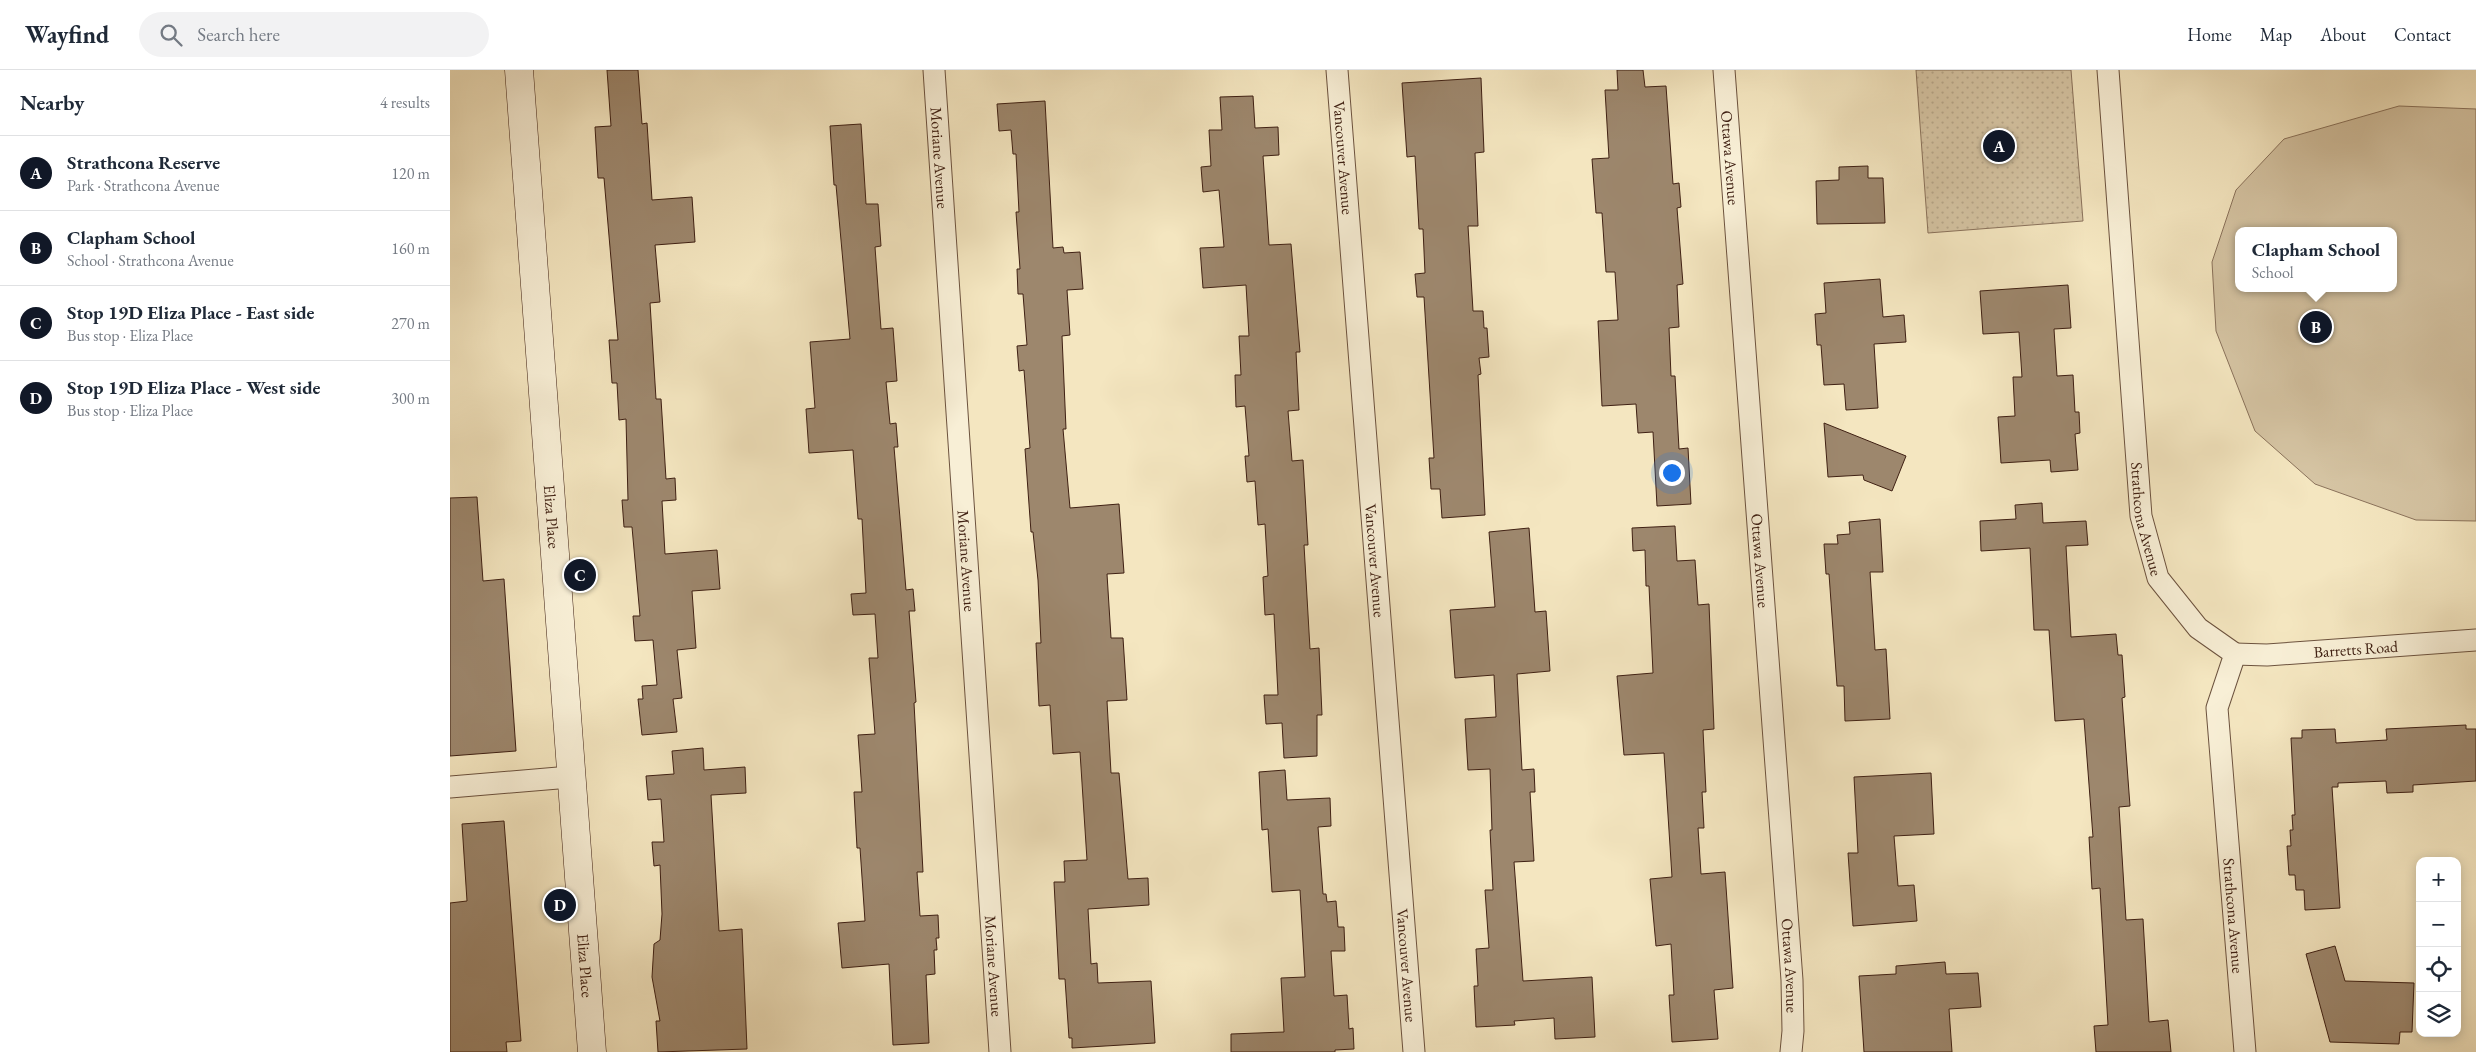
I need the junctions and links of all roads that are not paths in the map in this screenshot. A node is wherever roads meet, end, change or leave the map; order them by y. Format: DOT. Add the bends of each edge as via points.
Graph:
graph roads {
  1 [pos="519,70"];
  2 [pos="934,70"];
  3 [pos="1337,70"];
  4 [pos="1724,70"];
  5 [pos="2108,70"];
  6 [pos="2476,640"];
  7 [pos="2235,654"];
  8 [pos="570,776"];
  9 [pos="450,788"];
  10 [pos="592,1052"];
  11 [pos="1000,1052"];
  12 [pos="1414,1052"];
  13 [pos="1791,1052"];
  14 [pos="2245,1052"];
  1 -- 8 [label="street, Eliza Place"];
  2 -- 11 [label="street, Moriane Avenue"];
  3 -- 12 [label="street, Vancouver Avenue"];
  4 -- 13 [label="street, Ottawa Avenue" via="1792,980"];
  5 -- 7 [label="street, Strathcona Avenue" via="2141,516 2158,578 2198,628"];
  6 -- 7 [label="street, Barretts Road" via="2267,655"];
  7 -- 14 [label="street, Strathcona Avenue" via="2217,708"];
  8 -- 9 [label="street"];
  8 -- 10 [label="street, Eliza Place"];
}
